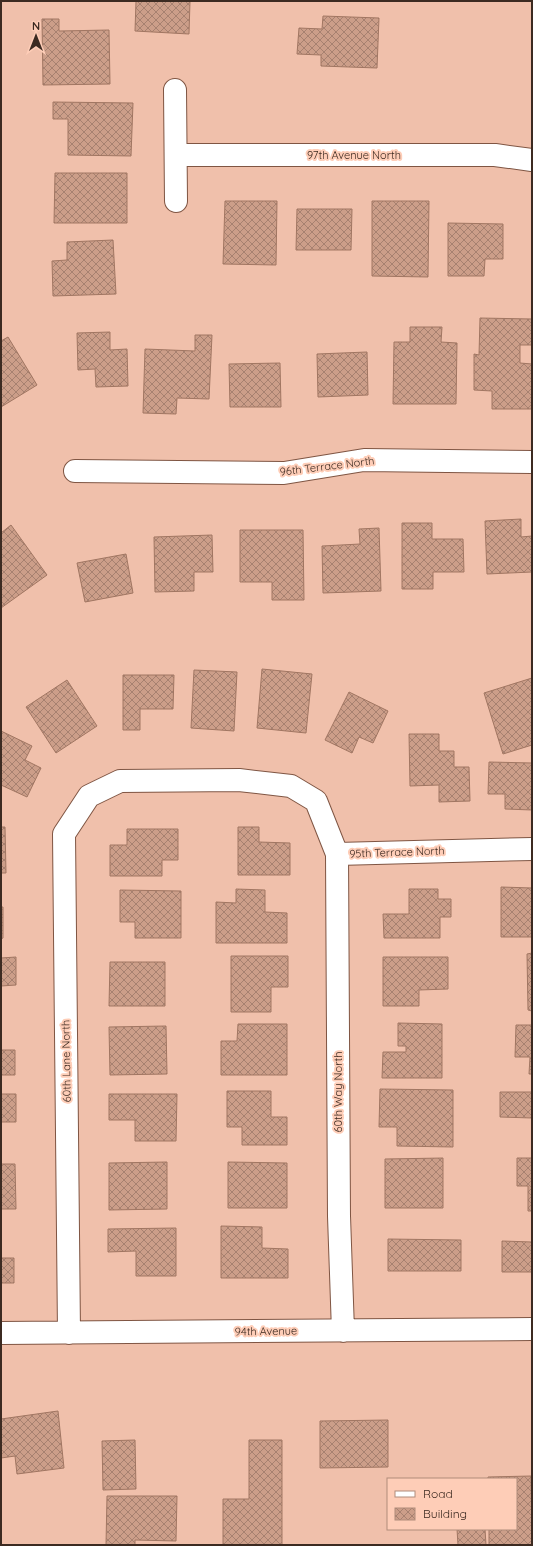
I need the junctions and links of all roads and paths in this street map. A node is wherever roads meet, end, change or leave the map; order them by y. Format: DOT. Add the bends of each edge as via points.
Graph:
graph roads {
  1 [pos="175,90"];
  2 [pos="176,155"];
  3 [pos="532,160"];
  4 [pos="176,201"];
  5 [pos="532,462"];
  6 [pos="75,471"];
  7 [pos="89,796"];
  8 [pos="532,849"];
  9 [pos="337,854"];
  10 [pos="532,1329"];
  11 [pos="343,1331"];
  12 [pos="1,1333"];
  13 [pos="69,1333"];
  1 -- 2 [label="street"];
  2 -- 3 [label="street, 97th Avenue North" via="495,154"];
  2 -- 4 [label="street"];
  5 -- 6 [label="street, 96th Terrace North" via="364,460 284,473"];
  7 -- 9 [label="street, 95th Terrace North" via="120,781 239,780 292,786 316,801"];
  7 -- 13 [label="street, 60th Lane North" via="64,834"];
  8 -- 9 [label="street, 95th Terrace North"];
  9 -- 11 [label="street, 60th Way North" via="338,1208"];
  10 -- 11 [label="street, 94th Avenue"];
  11 -- 13 [label="street, 94th Avenue"];
  12 -- 13 [label="street, 94th Avenue"];
}
